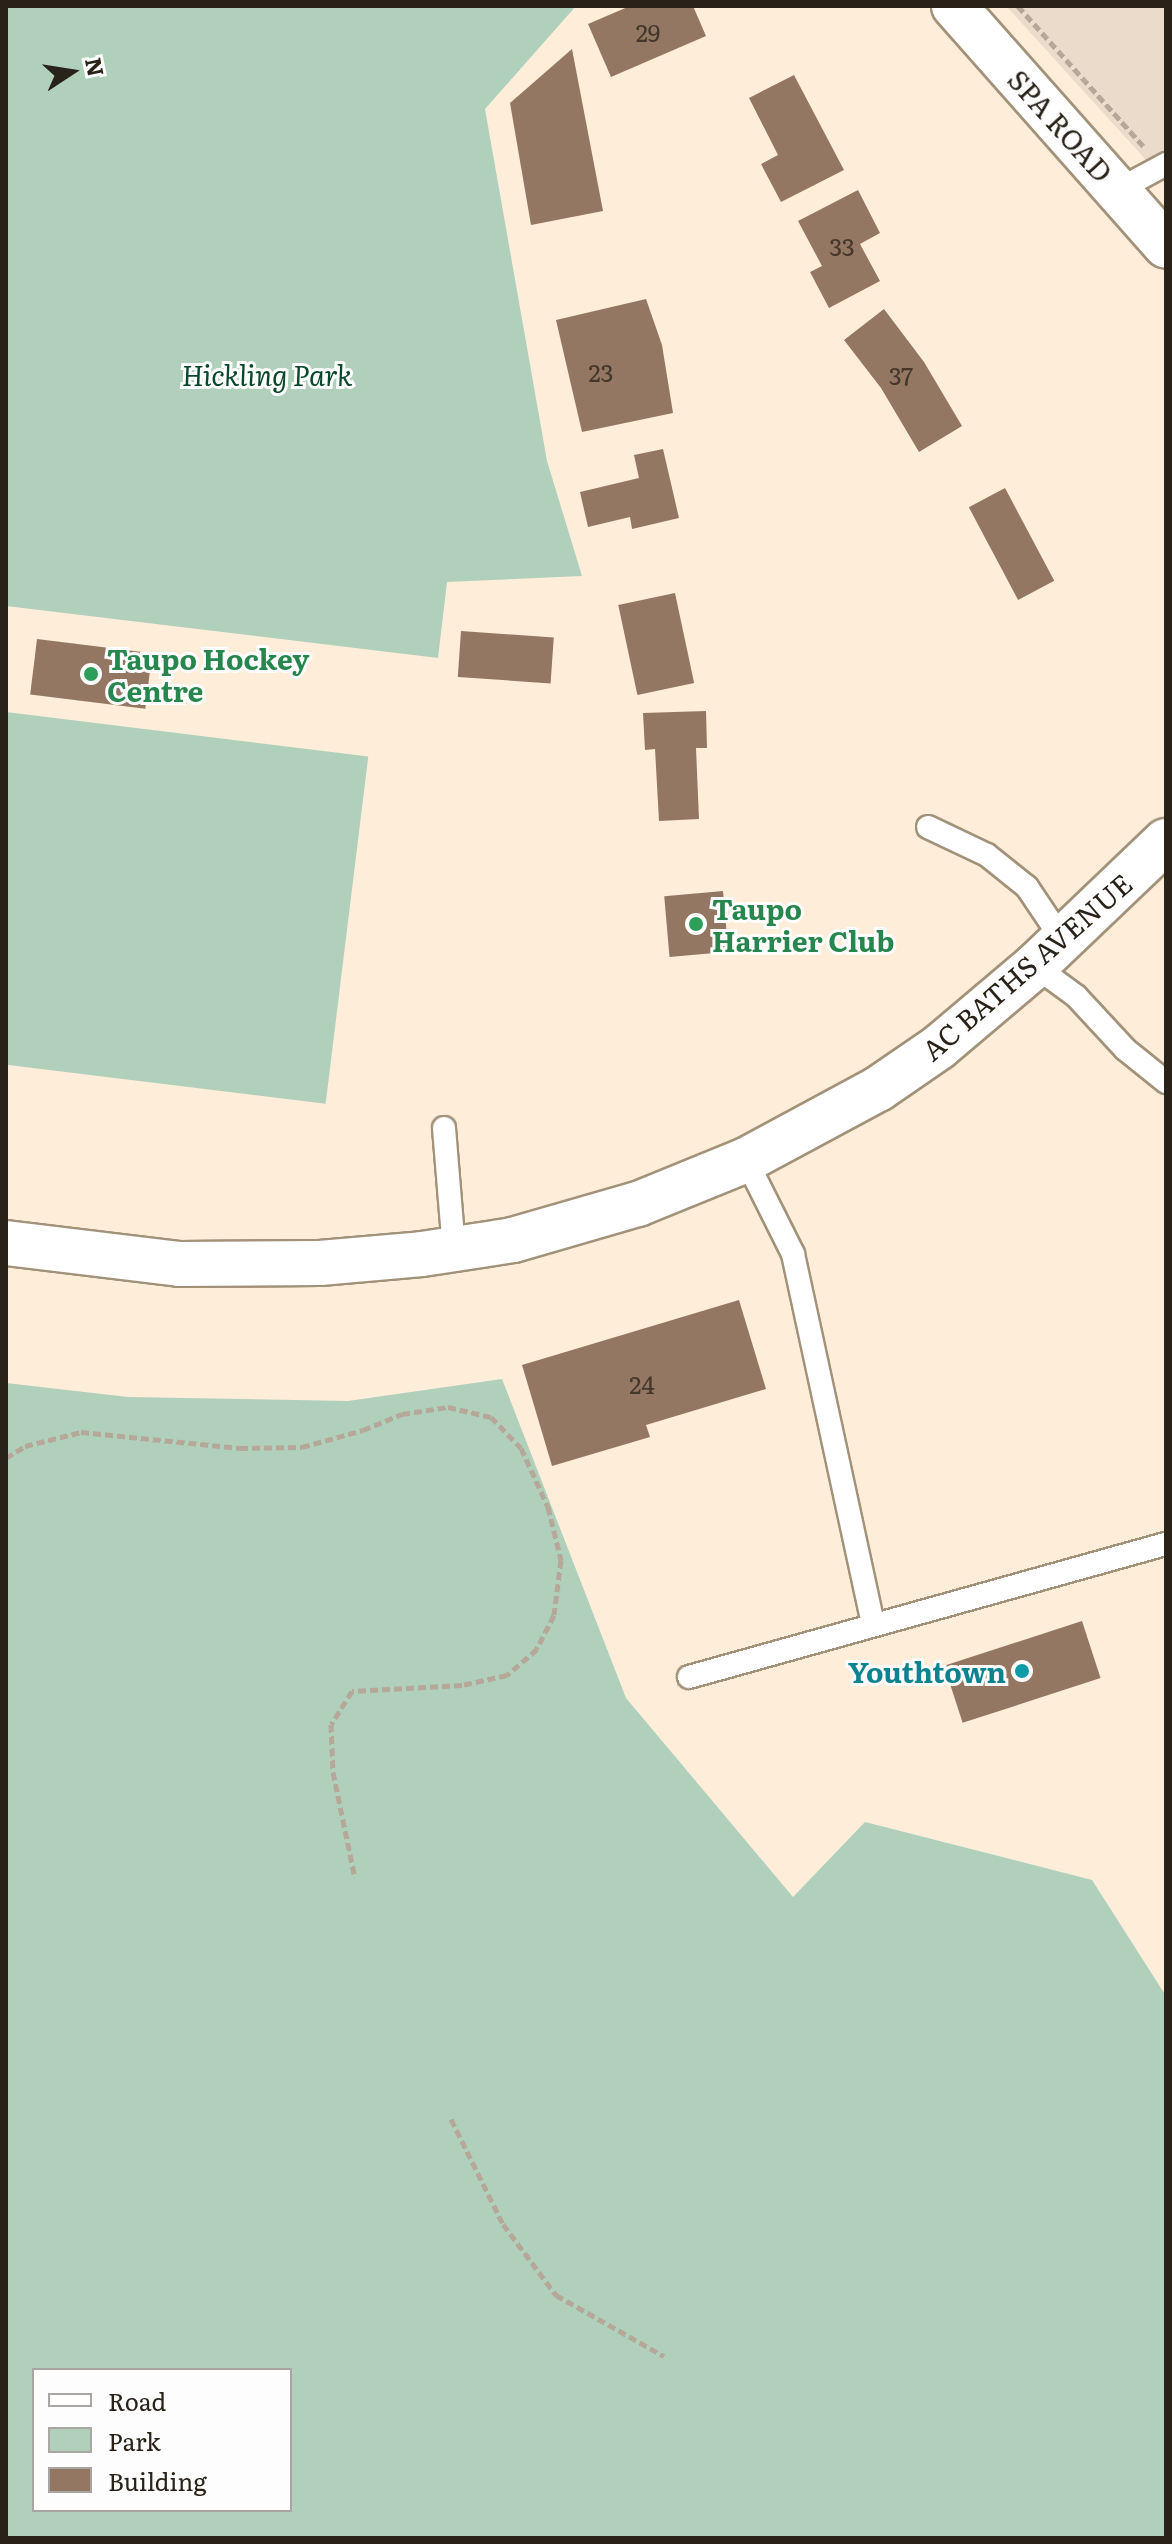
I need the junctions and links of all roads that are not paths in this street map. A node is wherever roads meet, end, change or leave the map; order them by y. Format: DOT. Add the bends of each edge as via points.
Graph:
graph roads {
  1 [pos="954,6"];
  2 [pos="1163,164"];
  3 [pos="1118,190"];
  4 [pos="1166,246"];
  5 [pos="928,827"];
  6 [pos="1166,841"];
  7 [pos="1049,952"];
  8 [pos="1166,1082"];
  9 [pos="444,1128"];
  10 [pos="746,1160"];
  11 [pos="6,1243"];
  12 [pos="454,1249"];
  13 [pos="1166,1544"];
  14 [pos="873,1624"];
  15 [pos="689,1677"];
  1 -- 3 [label="street, SPA ROAD"];
  2 -- 3 [label="lane"];
  3 -- 4 [label="street, SPA ROAD"];
  5 -- 7 [label="lane" via="987,855 1027,887"];
  6 -- 7 [label="street, AC BATHS AVENUE"];
  7 -- 8 [label="lane" via="1076,996 1125,1049"];
  7 -- 10 [label="street, AC BATHS AVENUE" via="939,1047 878,1089"];
  9 -- 12 [label="lane"];
  10 -- 12 [label="street, AC BATHS AVENUE" via="694,1184 582,1222"];
  10 -- 14 [label="lane" via="793,1254"];
  11 -- 12 [label="street, AC BATHS AVENUE" via="180,1264 252,1265"];
  13 -- 14 [label="lane"];
  14 -- 15 [label="lane"];
}
